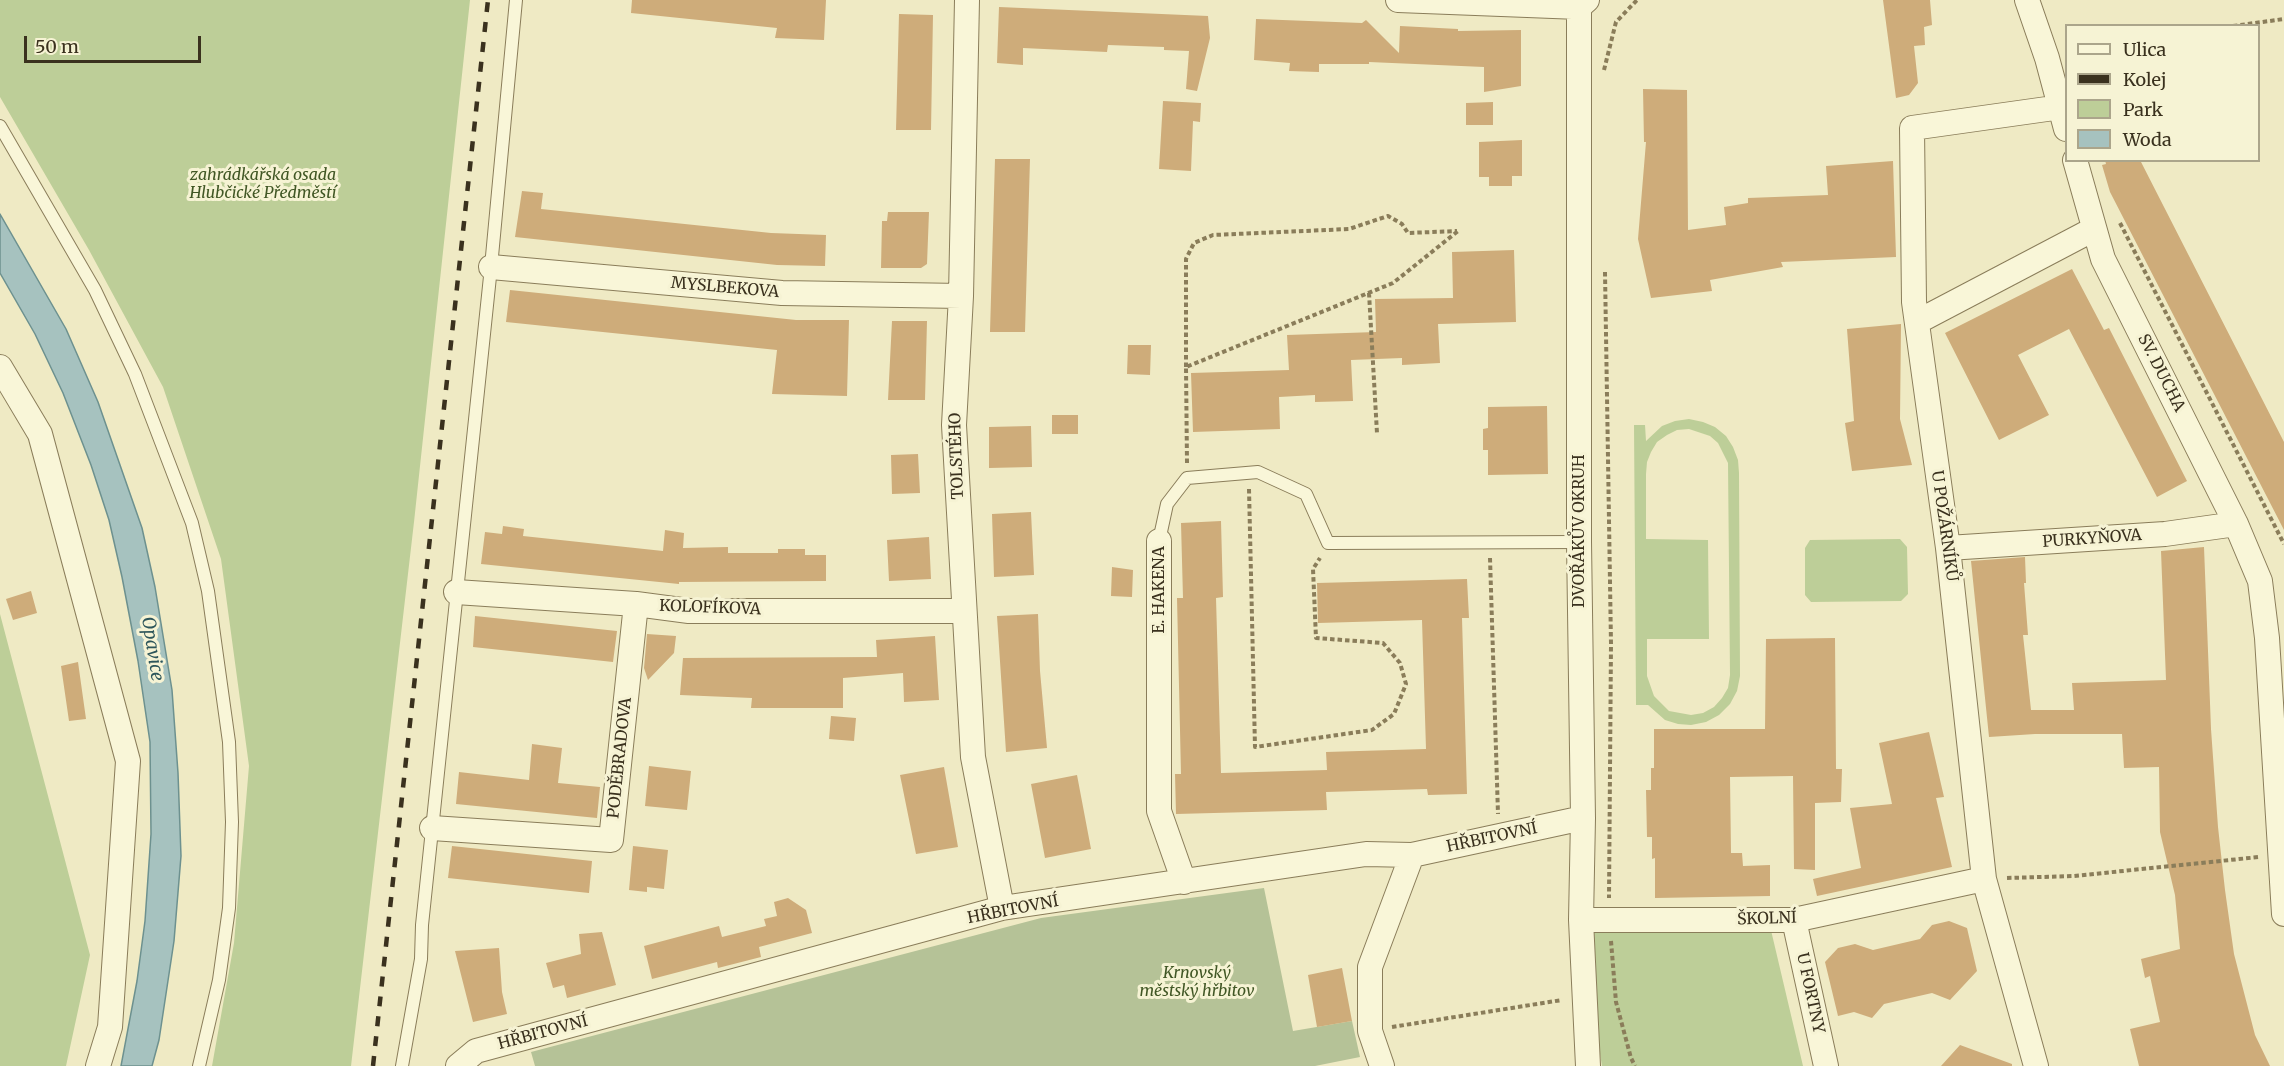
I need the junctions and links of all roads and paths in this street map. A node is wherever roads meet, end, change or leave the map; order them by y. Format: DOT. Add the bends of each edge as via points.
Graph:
graph roads {
  1 [pos="516,0"];
  2 [pos="967,0"];
  3 [pos="1398,0"];
  4 [pos="1637,0"];
  5 [pos="2027,0"];
  6 [pos="1583,4"];
  7 [pos="2284,19"];
  8 [pos="2248,24"];
  9 [pos="1602,76"];
  10 [pos="2064,118"];
  11 [pos="0,126"];
  12 [pos="2076,162"];
  13 [pos="2116,216"];
  14 [pos="2094,229"];
  15 [pos="1605,266"];
  16 [pos="490,267"];
  17 [pos="1369,293"];
  18 [pos="961,297"];
  19 [pos="1917,322"];
  20 [pos="0,367"];
  21 [pos="1186,368"];
  22 [pos="1377,433"];
  23 [pos="1249,473"];
  24 [pos="1187,478"];
  25 [pos="2236,524"];
  26 [pos="1159,542"];
  27 [pos="1490,542"];
  28 [pos="1579,542"];
  29 [pos="1328,543"];
  30 [pos="2284,544"];
  31 [pos="1948,549"];
  32 [pos="456,592"];
  33 [pos="636,604"];
  34 [pos="964,611"];
  35 [pos="2276,637"];
  36 [pos="1583,818"];
  37 [pos="432,828"];
  38 [pos="1499,836"];
  39 [pos="1412,855"];
  40 [pos="2246,858"];
  41 [pos="1984,879"];
  42 [pos="1184,882"];
  43 [pos="1002,908"];
  44 [pos="2284,914"];
  45 [pos="1581,920"];
  46 [pos="1609,920"];
  47 [pos="1794,920"];
  48 [pos="1584,996"];
  49 [pos="1370,1031"];
  50 [pos="98,1066"];
  51 [pos="199,1066"];
  52 [pos="402,1066"];
  53 [pos="458,1066"];
  54 [pos="1382,1066"];
  55 [pos="1588,1066"];
  56 [pos="1635,1066"];
  57 [pos="1826,1066"];
  58 [pos="2036,1066"];
  1 -- 16 [label="lane"];
  2 -- 18 [label="street, TOLSTÉHO"];
  3 -- 6 [label="street"];
  4 -- 9 [label="path" via="1616,22"];
  5 -- 10 [label="street"];
  6 -- 28 [label="street, DVOŘÁKŮV OKRUH"];
  7 -- 8 [label="path"];
  10 -- 19 [label="street, U POŽÁRNÍKŮ" via="1912,128"];
  11 -- 51 [label="lane" via="95,290 135,374 192,523 208,591 230,742 232,822 229,908 219,980"];
  12 -- 14 [label="street, SV. DUCHA"];
  13 -- 30 [label="path"];
  14 -- 19 [label="street"];
  14 -- 25 [label="street, SV. DUCHA" via="2103,259"];
  15 -- 46 [label="path" via="1611,644"];
  16 -- 18 [label="street, MYSLBEKOVA" via="782,293"];
  16 -- 32 [label="lane"];
  17 -- 21 [label="path"];
  17 -- 21 [label="path" via="1393,283 1458,231 1408,233 1388,216 1349,230 1213,235 1194,243 1186,259"];
  17 -- 22 [label="path"];
  18 -- 34 [label="street, TOLSTÉHO" via="954,425"];
  19 -- 31 [label="street, U POŽÁRNÍKŮ"];
  20 -- 50 [label="street" via="40,434 129,761 110,1027"];
  21 -- 24 [label="path"];
  23 -- 24 [label="lane"];
  23 -- 29 [label="lane" via="1258,472 1306,494"];
  23 -- 29 [label="path" via="1255,747 1372,730 1394,714 1406,684 1400,663 1383,643 1316,638 1313,569"];
  24 -- 26 [label="lane, E. HAKENA" via="1167,504"];
  25 -- 31 [label="street, PURKYŇOVA" via="2165,534"];
  25 -- 35 [label="street, SV. DUCHA" via="2260,581"];
  26 -- 42 [label="street, E. HAKENA" via="1159,811"];
  27 -- 28 [label="lane"];
  27 -- 29 [label="lane"];
  27 -- 38 [label="path"];
  28 -- 36 [label="street, DVOŘÁKŮV OKRUH"];
  31 -- 41 [label="street, U POŽÁRNÍKŮ"];
  32 -- 33 [label="street, KOLOFÍKOVA"];
  32 -- 37 [label="lane"];
  33 -- 34 [label="street, KOLOFÍKOVA" via="689,611"];
  33 -- 37 [label="street, PODĚBRADOVA" via="611,840"];
  34 -- 43 [label="street, TOLSTÉHO" via="973,757"];
  35 -- 44 [label="street, SV. DUCHA"];
  36 -- 38 [label="street, HŘBITOVNÍ"];
  36 -- 45 [label="street, DVOŘÁKŮV OKRUH"];
  37 -- 52 [label="lane" via="421,959"];
  38 -- 39 [label="street, HŘBITOVNÍ"];
  39 -- 42 [label="street, HŘBITOVNÍ" via="1366,854"];
  39 -- 49 [label="street" via="1370,967"];
  40 -- 41 [label="path" via="2074,876"];
  41 -- 47 [label="street, ŠKOLNÍ"];
  41 -- 58 [label="street, U POŽÁRNÍKŮ"];
  42 -- 43 [label="street, HŘBITOVNÍ"];
  43 -- 53 [label="street, HŘBITOVNÍ" via="476,1051"];
  45 -- 46 [label="street, ŠKOLNÍ"];
  45 -- 48 [label="street, DVOŘÁKŮV OKRUH"];
  46 -- 47 [label="street, ŠKOLNÍ"];
  46 -- 56 [label="path" via="1616,1002"];
  47 -- 57 [label="street, U FORTNY"];
  48 -- 49 [label="path"];
  48 -- 55 [label="street, DVOŘÁKŮV OKRUH"];
  49 -- 54 [label="street"];
}
